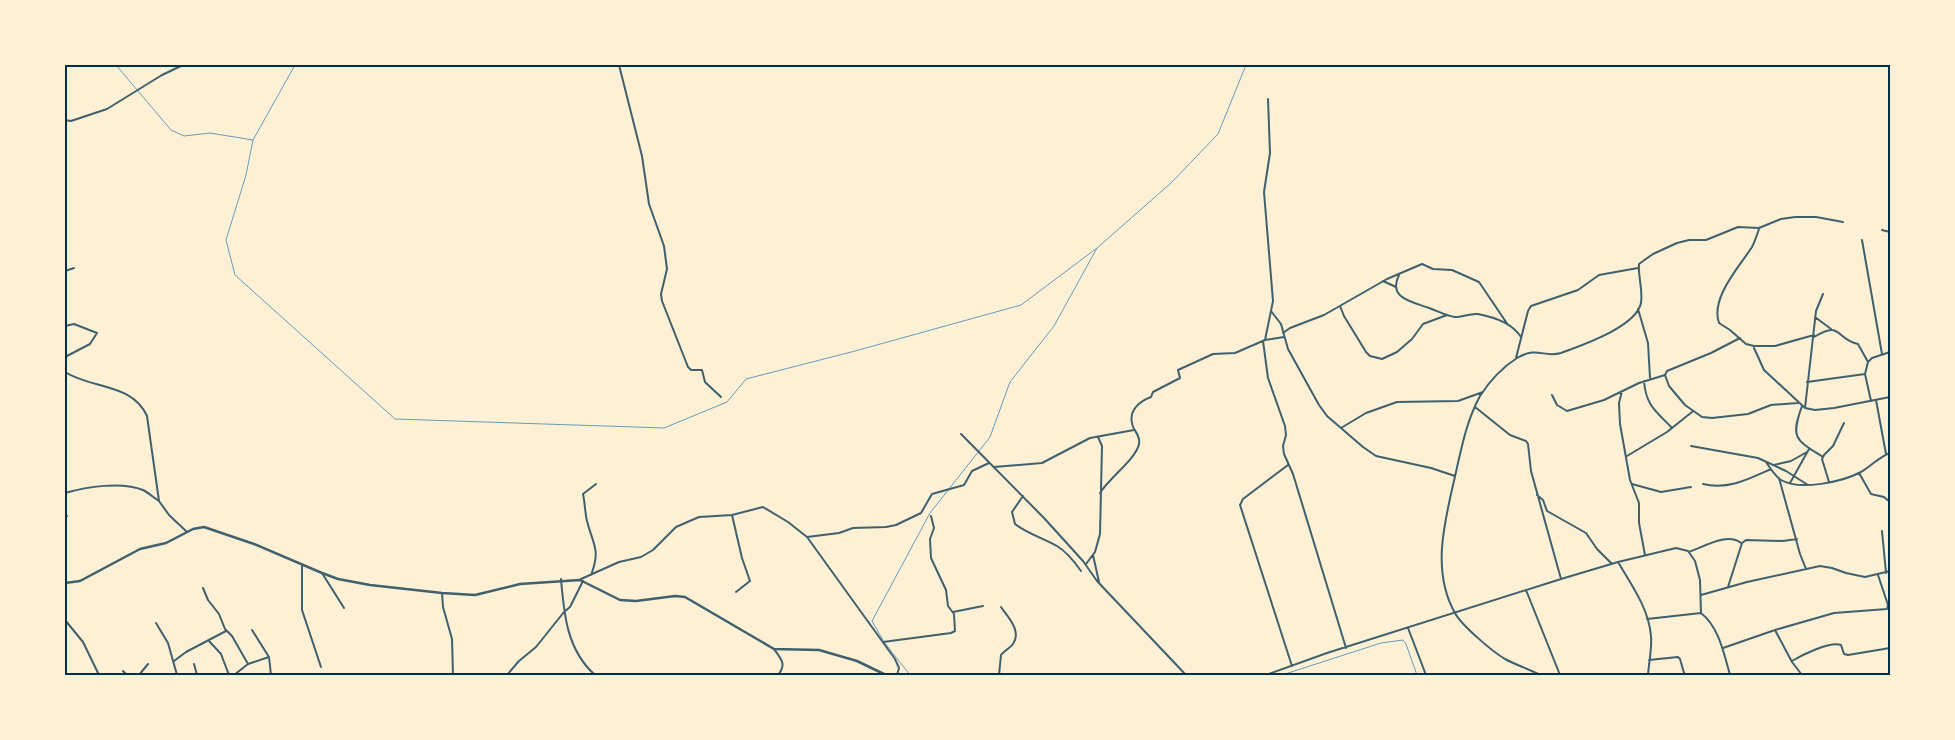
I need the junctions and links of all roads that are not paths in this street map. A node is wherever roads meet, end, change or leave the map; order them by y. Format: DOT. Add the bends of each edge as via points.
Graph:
graph roads {
  1 [pos="183,65"];
  2 [pos="619,65"];
  3 [pos="1268,99"];
  4 [pos="65,120"];
  5 [pos="1843,222"];
  6 [pos="1759,228"];
  7 [pos="1882,230"];
  8 [pos="1890,232"];
  9 [pos="1862,240"];
  10 [pos="74,268"];
  11 [pos="1638,268"];
  12 [pos="65,271"];
  13 [pos="1399,274"];
  14 [pos="1383,281"];
  15 [pos="1396,287"];
  16 [pos="1823,294"];
  17 [pos="1340,306"];
  18 [pos="1638,309"];
  19 [pos="1270,311"];
  20 [pos="1447,315"];
  21 [pos="1815,317"];
  22 [pos="1508,325"];
  23 [pos="65,326"];
  24 [pos="1831,328"];
  25 [pos="1283,333"];
  26 [pos="1814,336"];
  27 [pos="1284,337"];
  28 [pos="1521,337"];
  29 [pos="1740,338"];
  30 [pos="1264,340"];
  31 [pos="1754,346"];
  32 [pos="1890,352"];
  33 [pos="1882,354"];
  34 [pos="65,357"];
  35 [pos="1516,359"];
  36 [pos="1868,362"];
  37 [pos="65,372"];
  38 [pos="1865,374"];
  39 [pos="1665,375"];
  40 [pos="1650,378"];
  41 [pos="1644,381"];
  42 [pos="1807,382"];
  43 [pos="1483,392"];
  44 [pos="1622,392"];
  45 [pos="1552,395"];
  46 [pos="721,397"];
  47 [pos="1890,397"];
  48 [pos="1876,400"];
  49 [pos="1872,401"];
  50 [pos="1798,403"];
  51 [pos="1802,406"];
  52 [pos="1475,407"];
  53 [pos="1805,408"];
  54 [pos="1692,412"];
  55 [pos="1844,423"];
  56 [pos="1341,428"];
  57 [pos="1672,428"];
  58 [pos="1135,430"];
  59 [pos="961,434"];
  60 [pos="1098,436"];
  61 [pos="1691,446"];
  62 [pos="1808,450"];
  63 [pos="1890,453"];
  64 [pos="1886,454"];
  65 [pos="1627,456"];
  66 [pos="1823,457"];
  67 [pos="1766,462"];
  68 [pos="989,463"];
  69 [pos="1288,465"];
  70 [pos="1774,465"];
  71 [pos="994,467"];
  72 [pos="1771,469"];
  73 [pos="1859,473"];
  74 [pos="1794,475"];
  75 [pos="1455,476"];
  76 [pos="1779,478"];
  77 [pos="1829,482"];
  78 [pos="1790,483"];
  79 [pos="596,484"];
  80 [pos="1632,484"];
  81 [pos="1703,484"];
  82 [pos="1808,485"];
  83 [pos="1691,487"];
  84 [pos="65,493"];
  85 [pos="1100,493"];
  86 [pos="1537,494"];
  87 [pos="1023,496"];
  88 [pos="1890,500"];
  89 [pos="160,502"];
  90 [pos="732,515"];
  91 [pos="931,516"];
  92 [pos="1882,531"];
  93 [pos="187,532"];
  94 [pos="807,537"];
  95 [pos="1797,539"];
  96 [pos="1742,543"];
  97 [pos="1890,548"];
  98 [pos="1885,550"];
  99 [pos="1690,552"];
  100 [pos="1094,555"];
  101 [pos="1644,555"];
  102 [pos="1618,562"];
  103 [pos="1086,564"];
  104 [pos="1612,564"];
  105 [pos="302,566"];
  106 [pos="1806,569"];
  107 [pos="1081,571"];
  108 [pos="1890,571"];
  109 [pos="322,573"];
  110 [pos="1886,573"];
  111 [pos="1878,575"];
  112 [pos="590,576"];
  113 [pos="1561,579"];
  114 [pos="561,580"];
  115 [pos="582,580"];
  116 [pos="65,583"];
  117 [pos="1100,584"];
  118 [pos="1728,586"];
  119 [pos="203,588"];
  120 [pos="1526,590"];
  121 [pos="736,592"];
  122 [pos="442,594"];
  123 [pos="1701,595"];
  124 [pos="983,606"];
  125 [pos="1001,607"];
  126 [pos="344,608"];
  127 [pos="564,612"];
  128 [pos="953,612"];
  129 [pos="1701,613"];
  130 [pos="1455,614"];
  131 [pos="1647,619"];
  132 [pos="65,620"];
  133 [pos="156,623"];
  134 [pos="1408,628"];
  135 [pos="252,630"];
  136 [pos="1775,630"];
  137 [pos="226,631"];
  138 [pos="209,641"];
  139 [pos="883,642"];
  140 [pos="1346,648"];
  141 [pos="1722,648"];
  142 [pos="1890,648"];
  143 [pos="774,649"];
  144 [pos="269,658"];
  145 [pos="1649,660"];
  146 [pos="174,661"];
  147 [pos="1792,661"];
  148 [pos="148,664"];
  149 [pos="194,664"];
  150 [pos="248,664"];
  151 [pos="1292,666"];
  152 [pos="321,667"];
  153 [pos="123,671"];
  154 [pos="99,675"];
  155 [pos="127,675"];
  156 [pos="139,675"];
  157 [pos="177,675"];
  158 [pos="197,675"];
  159 [pos="229,675"];
  160 [pos="234,675"];
  161 [pos="271,675"];
  162 [pos="452,675"];
  163 [pos="506,675"];
  164 [pos="595,675"];
  165 [pos="778,675"];
  166 [pos="886,675"];
  167 [pos="897,675"];
  168 [pos="999,675"];
  169 [pos="1186,675"];
  170 [pos="1266,675"];
  171 [pos="1426,675"];
  172 [pos="1540,675"];
  173 [pos="1560,675"];
  174 [pos="1648,675"];
  175 [pos="1686,675"];
  176 [pos="1730,675"];
  177 [pos="1802,675"];
  1 -- 4 [label="street" via="107,109"];
  2 -- 46 [label="street" via="642,156 649,204 664,246 667,269 661,294 665,310 688,367 702,370 705,382"];
  3 -- 19 [label="street" via="1270,153 1264,192 1273,289"];
  5 -- 6 [label="street" via="1795,216"];
  6 -- 11 [label="street" via="1738,227 1706,240 1684,241 1653,254"];
  6 -- 29 [label="street" via="1718,306 1719,323"];
  7 -- 8 [label="street"];
  9 -- 33 [label="street"];
  10 -- 12 [label="street"];
  11 -- 18 [label="street" via="1642,288"];
  11 -- 28 [label="street" via="1599,275 1578,290 1531,306"];
  13 -- 14 [label="street"];
  13 -- 15 [label="street"];
  13 -- 22 [label="street" via="1422,264 1473,278"];
  14 -- 15 [label="street"];
  14 -- 17 [label="street"];
  15 -- 20 [label="street" via="1406,299"];
  16 -- 21 [label="street"];
  17 -- 20 [label="street" via="1366,352 1382,359 1412,340 1423,324"];
  17 -- 25 [label="street"];
  18 -- 35 [label="street" via="1614,331 1571,349 1556,354 1532,352"];
  18 -- 40 [label="street" via="1648,343"];
  19 -- 25 [label="street"];
  19 -- 30 [label="street"];
  20 -- 22 [label="street" via="1477,314"];
  21 -- 24 [label="street"];
  21 -- 26 [label="street"];
  22 -- 28 [label="street"];
  23 -- 34 [label="street" via="74,324 97,333 92,343"];
  24 -- 26 [label="street"];
  24 -- 36 [label="street" via="1858,344"];
  25 -- 27 [label="street"];
  26 -- 31 [label="street" via="1774,346"];
  26 -- 42 [label="street"];
  27 -- 30 [label="street"];
  27 -- 56 [label="street" via="1319,405"];
  28 -- 35 [label="street"];
  29 -- 31 [label="street"];
  29 -- 39 [label="street" via="1669,370"];
  30 -- 58 [label="street" via="1235,353 1213,354 1178,370 1180,378 1153,392 1151,398 1133,410 1131,422"];
  30 -- 69 [label="street" via="1268,378 1285,426 1282,446"];
  31 -- 50 [label="street" via="1764,370"];
  32 -- 33 [label="street"];
  33 -- 36 [label="street"];
  35 -- 43 [label="street"];
  36 -- 38 [label="street"];
  37 -- 89 [label="street" via="82,381 125,394 142,406 147,416"];
  38 -- 42 [label="street"];
  38 -- 49 [label="street"];
  39 -- 40 [label="street"];
  39 -- 54 [label="street" via="1669,386"];
  40 -- 41 [label="street"];
  41 -- 44 [label="street"];
  41 -- 57 [label="street" via="1650,405"];
  42 -- 53 [label="street"];
  43 -- 52 [label="street"];
  43 -- 56 [label="street" via="1458,401 1397,402 1366,413"];
  44 -- 45 [label="street" via="1567,411 1557,405"];
  44 -- 65 [label="street" via="1619,410"];
  47 -- 48 [label="street"];
  48 -- 49 [label="street"];
  48 -- 64 [label="street"];
  49 -- 53 [label="street" via="1821,410"];
  50 -- 51 [label="street"];
  50 -- 54 [label="street" via="1771,405 1748,414 1716,418"];
  51 -- 53 [label="street"];
  51 -- 62 [label="street" via="1795,429"];
  52 -- 75 [label="street" via="1466,427"];
  52 -- 86 [label="street" via="1510,435 1527,442"];
  54 -- 57 [label="street"];
  55 -- 66 [label="street" via="1833,446"];
  56 -- 75 [label="street" via="1376,456"];
  57 -- 65 [label="street"];
  58 -- 60 [label="street"];
  58 -- 85 [label="street" via="1140,440 1136,452"];
  59 -- 68 [label="street"];
  60 -- 71 [label="street" via="1042,463"];
  60 -- 85 [label="street" via="1102,446"];
  61 -- 67 [label="street" via="1728,451"];
  62 -- 66 [label="street"];
  62 -- 70 [label="street" via="1791,461"];
  62 -- 74 [label="street"];
  63 -- 64 [label="street"];
  64 -- 73 [label="street"];
  65 -- 80 [label="street"];
  66 -- 77 [label="street"];
  67 -- 70 [label="street"];
  67 -- 72 [label="street"];
  68 -- 71 [label="street"];
  68 -- 94 [label="street" via="972,471 964,485 932,494 921,513 902,523"];
  69 -- 140 [label="street"];
  69 -- 151 [label="street" via="1243,499 1240,505"];
  70 -- 74 [label="street"];
  71 -- 87 [label="street"];
  72 -- 76 [label="street"];
  72 -- 81 [label="street" via="1730,485 1716,487"];
  73 -- 77 [label="street"];
  73 -- 88 [label="street" via="1871,494"];
  74 -- 78 [label="street"];
  74 -- 82 [label="street"];
  75 -- 130 [label="street" via="1446,513 1442,561 1443,579"];
  76 -- 78 [label="street"];
  76 -- 95 [label="street"];
  77 -- 82 [label="street"];
  78 -- 82 [label="street"];
  79 -- 112 [label="street" via="583,494 597,556"];
  80 -- 83 [label="street" via="1662,492"];
  80 -- 101 [label="street" via="1640,505"];
  84 -- 89 [label="street" via="89,486 129,487 143,490"];
  85 -- 100 [label="street" via="1100,534"];
  86 -- 104 [label="street" via="1547,511 1586,533"];
  86 -- 113 [label="street"];
  87 -- 103 [label="street"];
  87 -- 107 [label="street" via="1012,512 1015,524 1057,546 1073,559"];
  89 -- 93 [label="street"];
  90 -- 94 [label="street" via="763,507"];
  90 -- 112 [label="street" via="692,520 672,530 647,554 619,562"];
  90 -- 121 [label="street" via="750,581"];
  91 -- 128 [label="street" via="934,528 930,541 931,558"];
  92 -- 98 [label="street"];
  93 -- 105 [label="street" via="208,528"];
  93 -- 116 [label="street" via="134,552 80,581"];
  94 -- 139 [label="street"];
  95 -- 96 [label="street" via="1752,539"];
  95 -- 106 [label="street"];
  96 -- 99 [label="street" via="1736,539 1724,539"];
  96 -- 118 [label="street"];
  97 -- 98 [label="street"];
  98 -- 110 [label="street"];
  99 -- 101 [label="street" via="1676,548"];
  99 -- 123 [label="street" via="1698,568"];
  100 -- 103 [label="street"];
  100 -- 117 [label="street"];
  101 -- 102 [label="street"];
  102 -- 104 [label="street"];
  102 -- 131 [label="street"];
  103 -- 117 [label="street"];
  104 -- 113 [label="street"];
  105 -- 109 [label="street"];
  105 -- 152 [label="street" via="302,610"];
  106 -- 111 [label="street" via="1826,566 1859,576"];
  106 -- 118 [label="street"];
  108 -- 110 [label="street"];
  109 -- 122 [label="street" via="370,585"];
  109 -- 126 [label="street"];
  110 -- 111 [label="street"];
  111 -- 136 [label="street" via="1887,609 1834,613"];
  112 -- 115 [label="street"];
  113 -- 120 [label="street"];
  114 -- 115 [label="street"];
  114 -- 122 [label="street" via="507,586 475,594"];
  114 -- 127 [label="street"];
  115 -- 127 [label="street" via="570,607"];
  115 -- 143 [label="street" via="620,600 685,597"];
  117 -- 169 [label="street"];
  118 -- 123 [label="street"];
  119 -- 137 [label="street"];
  120 -- 130 [label="street"];
  120 -- 173 [label="street"];
  122 -- 162 [label="street" via="452,639"];
  123 -- 129 [label="street"];
  124 -- 128 [label="street"];
  125 -- 168 [label="street" via="1016,635 1014,643 1001,655"];
  127 -- 163 [label="street" via="536,647"];
  127 -- 164 [label="street" via="570,639"];
  128 -- 139 [label="street" via="956,629 953,633"];
  129 -- 131 [label="street"];
  129 -- 141 [label="street" via="1712,624"];
  130 -- 134 [label="street"];
  130 -- 172 [label="street" via="1504,658"];
  131 -- 145 [label="street" via="1651,645"];
  132 -- 154 [label="street" via="83,642"];
  133 -- 146 [label="street"];
  134 -- 140 [label="street"];
  134 -- 171 [label="street"];
  135 -- 144 [label="street"];
  136 -- 141 [label="street"];
  136 -- 147 [label="street"];
  137 -- 138 [label="street"];
  137 -- 150 [label="street"];
  138 -- 146 [label="street"];
  138 -- 159 [label="street" via="221,654"];
  139 -- 167 [label="street" via="899,668"];
  140 -- 151 [label="street"];
  141 -- 176 [label="street"];
  142 -- 147 [label="street" via="1848,655 1844,654 1841,645 1836,644"];
  143 -- 165 [label="street" via="784,664"];
  143 -- 166 [label="street" via="819,650 857,661"];
  144 -- 150 [label="street"];
  144 -- 161 [label="street"];
  145 -- 174 [label="street"];
  145 -- 175 [label="street" via="1678,657"];
  146 -- 157 [label="street"];
  147 -- 177 [label="street"];
  148 -- 156 [label="street"];
  149 -- 158 [label="street"];
  150 -- 160 [label="street"];
  151 -- 170 [label="street"];
  153 -- 155 [label="street"];
}
